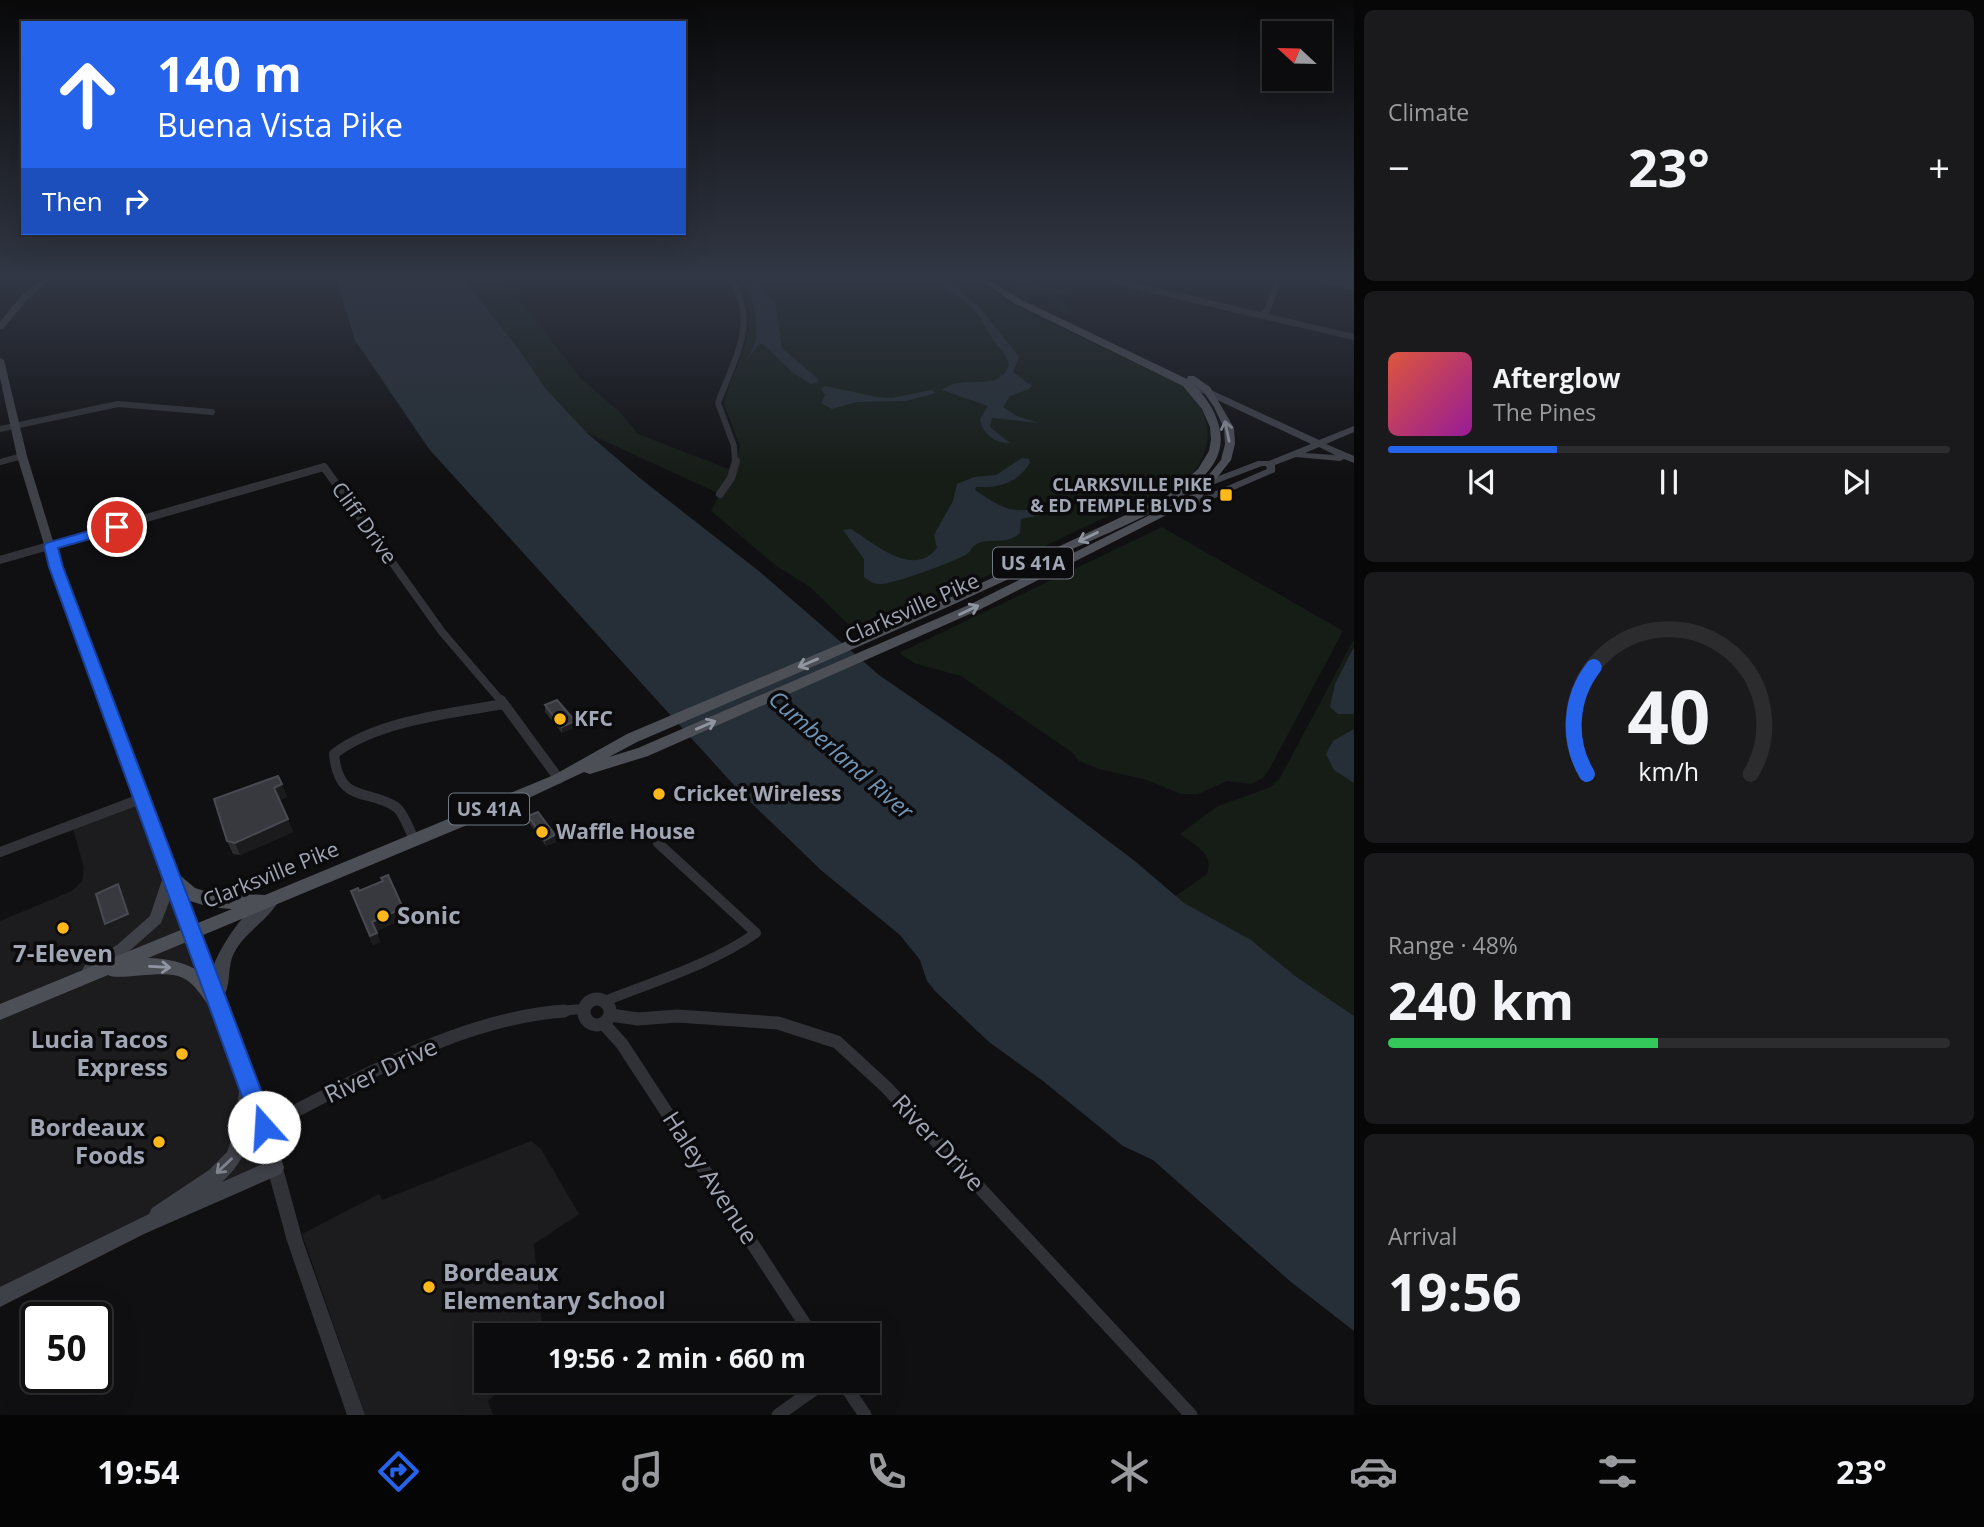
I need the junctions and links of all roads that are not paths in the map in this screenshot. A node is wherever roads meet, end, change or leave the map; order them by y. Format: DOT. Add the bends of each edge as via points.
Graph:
graph roads {
  1 [pos="740,345"];
  2 [pos="1109,345"];
  3 [pos="1121,345"];
  4 [pos="0,360"];
  5 [pos="1182,380"];
  6 [pos="1199,382"];
  7 [pos="1210,393"];
  8 [pos="212,412"];
  9 [pos="16,426"];
  10 [pos="0,429"];
  11 [pos="1354,429"];
  12 [pos="1299,430"];
  13 [pos="1342,434"];
  14 [pos="1320,443"];
  15 [pos="1295,454"];
  16 [pos="22,456"];
  17 [pos="1354,461"];
  18 [pos="0,462"];
  19 [pos="1265,464"];
  20 [pos="1209,484"];
  21 [pos="720,494"];
  22 [pos="1176,501"];
  23 [pos="51,546"];
  24 [pos="0,560"];
  25 [pos="504,704"];
  26 [pos="559,779"];
  27 [pos="143,799"];
  28 [pos="415,841"];
  29 [pos="658,843"];
  30 [pos="0,852"];
  31 [pos="170,877"];
  32 [pos="275,898"];
  33 [pos="193,932"];
  34 [pos="70,983"];
  35 [pos="605,1001"];
  36 [pos="222,1008"];
  37 [pos="584,1009"];
  38 [pos="0,1013"];
  39 [pos="608,1019"];
  40 [pos="248,1080"];
  41 [pos="264,1127"];
  42 [pos="275,1168"];
  43 [pos="138,1228"];
  44 [pos="0,1297"];
  45 [pos="804,1323"];
  46 [pos="810,1393"];
  47 [pos="850,1393"];
  48 [pos="356,1415"];
  49 [pos="778,1415"];
  50 [pos="865,1415"];
  51 [pos="1191,1415"];
  1 -- 21 [label="street" via="718,403 737,450 733,477"];
  2 -- 5 [label="main road, US 41A"];
  3 -- 6 [label="main road, US 41A"];
  4 -- 9 [label="main road"];
  5 -- 7 [label="main road"];
  5 -- 22 [label="main road, US 41A" via="1209,411 1218,442 1211,460"];
  6 -- 7 [label="main road, US 41A"];
  6 -- 12 [label="main road"];
  7 -- 14 [label="main road"];
  20 -- 7 [label="main road, US 41A, one-way" via="1226,460 1230,444 1229,428"];
  8 -- 9 [label="street" via="118,404"];
  9 -- 10 [label="street"];
  9 -- 16 [label="main road"];
  11 -- 13 [label="main road, Clarksville Pike"];
  12 -- 13 [label="main road"];
  12 -- 14 [label="main road"];
  13 -- 14 [label="main road, Clarksville Pike"];
  14 -- 15 [label="main road, Clarksville Pike"];
  14 -- 17 [label="main road"];
  15 -- 17 [label="main road"];
  15 -- 19 [label="main road, Clarksville Pike"];
  16 -- 18 [label="street"];
  16 -- 23 [label="main road"];
  19 -- 20 [label="main road, Clarksville Pike"];
  19 -- 22 [label="main road, Clarksville Pike" via="1272,470 1189,506"];
  20 -- 22 [label="main road, US 41A" via="1198,495"];
  22 -- 26 [label="main road, Clarksville Pike / US 41A, one-way" via="632,738"];
  26 -- 22 [label="main road, Clarksville Pike / US 41A, one-way" via="643,752 907,638"];
  23 -- 24 [label="street, Cliff Drive"];
  23 -- 25 [label="street, Cliff Drive" via="324,467 442,632"];
  23 -- 27 [label="main road"];
  25 -- 26 [label="street, Cliff Drive"];
  25 -- 28 [label="street" via="415,721 348,744 334,754 346,787 393,805"];
  26 -- 28 [label="main road, Clarksville Pike / US 41A"];
  27 -- 30 [label="street"];
  27 -- 31 [label="main road"];
  28 -- 32 [label="main road, Clarksville Pike / US 41A"];
  29 -- 35 [label="street" via="756,933 702,962"];
  31 -- 32 [label="main road" via="182,890 208,899"];
  31 -- 33 [label="main road"];
  31 -- 34 [label="main road" via="156,919 142,934"];
  32 -- 33 [label="main road, Clarksville Pike / US 41A"];
  32 -- 36 [label="main road" via="248,922 224,954 218,975"];
  33 -- 34 [label="main road, Clarksville Pike / US 41A"];
  33 -- 36 [label="main road"];
  34 -- 36 [label="main road, one-way" via="122,969 184,970 201,979"];
  34 -- 38 [label="main road, Clarksville Pike / US 41A"];
  35 -- 37 [label="street" via="592,1001"];
  35 -- 39 [label="street" via="610,1006"];
  36 -- 40 [label="main road"];
  37 -- 39 [label="street" via="588,1023"];
  37 -- 41 [label="street, River Drive" via="527,1014 466,1033 406,1057"];
  39 -- 45 [label="street, Haley Avenue"];
  39 -- 51 [label="street, River Drive" via="677,1016 778,1023 836,1042 886,1087"];
  40 -- 41 [label="main road"];
  40 -- 43 [label="main road, one-way" via="243,1134 233,1157 214,1176"];
  41 -- 42 [label="main road"];
  42 -- 43 [label="main road"];
  42 -- 48 [label="street" via="295,1241"];
  43 -- 44 [label="main road"];
  46 -- 49 [label="street"];
  47 -- 50 [label="street"];
}
